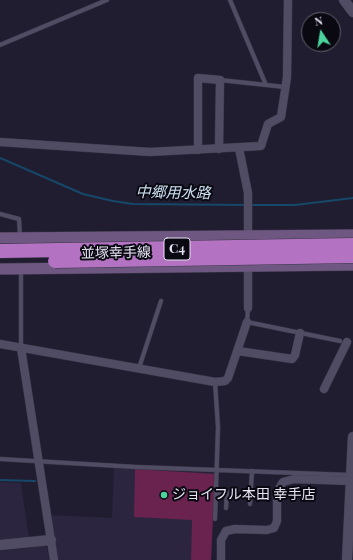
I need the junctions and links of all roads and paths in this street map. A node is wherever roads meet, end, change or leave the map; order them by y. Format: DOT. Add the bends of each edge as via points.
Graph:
graph roads {
  1 [pos="107,0"];
  2 [pos="230,0"];
  3 [pos="288,0"];
  4 [pos="344,0"];
  5 [pos="353,12"];
  6 [pos="0,45"];
  7 [pos="220,80"];
  8 [pos="266,85"];
  9 [pos="286,87"];
  10 [pos="0,142"];
  11 [pos="239,148"];
  12 [pos="220,149"];
  13 [pos="198,150"];
  14 [pos="0,214"];
  15 [pos="293,235"];
  16 [pos="353,235"];
  17 [pos="248,236"];
  18 [pos="0,238"];
  19 [pos="20,238"];
  20 [pos="353,245"];
  21 [pos="353,250"];
  22 [pos="0,252"];
  23 [pos="353,256"];
  24 [pos="0,261"];
  25 [pos="353,265"];
  26 [pos="248,266"];
  27 [pos="0,269"];
  28 [pos="21,269"];
  29 [pos="161,301"];
  30 [pos="248,308"];
  31 [pos="247,322"];
  32 [pos="300,334"];
  33 [pos="347,342"];
  34 [pos="0,344"];
  35 [pos="21,348"];
  36 [pos="238,351"];
  37 [pos="139,368"];
  38 [pos="214,382"];
  39 [pos="324,389"];
  40 [pos="353,437"];
  41 [pos="0,459"];
  42 [pos="39,462"];
  43 [pos="218,470"];
  44 [pos="252,471"];
  45 [pos="351,478"];
  46 [pos="217,493"];
  47 [pos="250,504"];
  48 [pos="226,508"];
  49 [pos="216,519"];
  50 [pos="51,540"];
  51 [pos="0,545"];
  52 [pos="54,560"];
  53 [pos="221,560"];
  54 [pos="346,560"];
  1 -- 6 [label="lane"];
  2 -- 8 [label="lane"];
  3 -- 9 [label="street"];
  4 -- 5 [label="street"];
  7 -- 8 [label="lane"];
  7 -- 12 [label="street"];
  7 -- 13 [label="street" via="198,78"];
  8 -- 9 [label="lane"];
  9 -- 11 [label="street" via="281,117 268,124 261,146"];
  10 -- 13 [label="street" via="150,152"];
  11 -- 12 [label="street"];
  11 -- 17 [label="street" via="247,181"];
  12 -- 13 [label="street"];
  14 -- 19 [label="lane" via="18,219"];
  15 -- 16 [label="main road, 並塚幸手線"];
  15 -- 17 [label="main road, 並塚幸手線"];
  15 -- 21 [label="main road" via="324,239 340,248"];
  17 -- 19 [label="main road, 並塚幸手線"];
  17 -- 26 [label="street"];
  18 -- 19 [label="main road, 並塚幸手線"];
  20 -- 22 [label="highway, C4, bridge"];
  23 -- 24 [label="highway, C4, bridge"];
  25 -- 26 [label="main road, 並塚幸手線"];
  26 -- 28 [label="main road, 並塚幸手線"];
  26 -- 30 [label="street"];
  27 -- 28 [label="main road, 並塚幸手線"];
  28 -- 35 [label="lane"];
  29 -- 37 [label="lane"];
  30 -- 31 [label="lane"];
  31 -- 32 [label="lane"];
  31 -- 36 [label="street"];
  32 -- 33 [label="lane"];
  32 -- 36 [label="street" via="292,359"];
  33 -- 39 [label="street"];
  34 -- 35 [label="street"];
  35 -- 37 [label="street"];
  35 -- 42 [label="street"];
  36 -- 38 [label="street" via="226,381"];
  37 -- 38 [label="street"];
  38 -- 43 [label="lane"];
  40 -- 45 [label="street"];
  41 -- 42 [label="lane"];
  42 -- 43 [label="lane"];
  42 -- 50 [label="street"];
  43 -- 44 [label="lane"];
  43 -- 46 [label="lane"];
  44 -- 45 [label="lane"];
  44 -- 47 [label="lane"];
  45 -- 53 [label="street" via="294,479 284,482 277,492 274,528 226,531 221,540"];
  45 -- 54 [label="street"];
  46 -- 48 [label="lane" via="227,492"];
  46 -- 49 [label="lane"];
  50 -- 51 [label="street"];
  50 -- 52 [label="street"];
}
